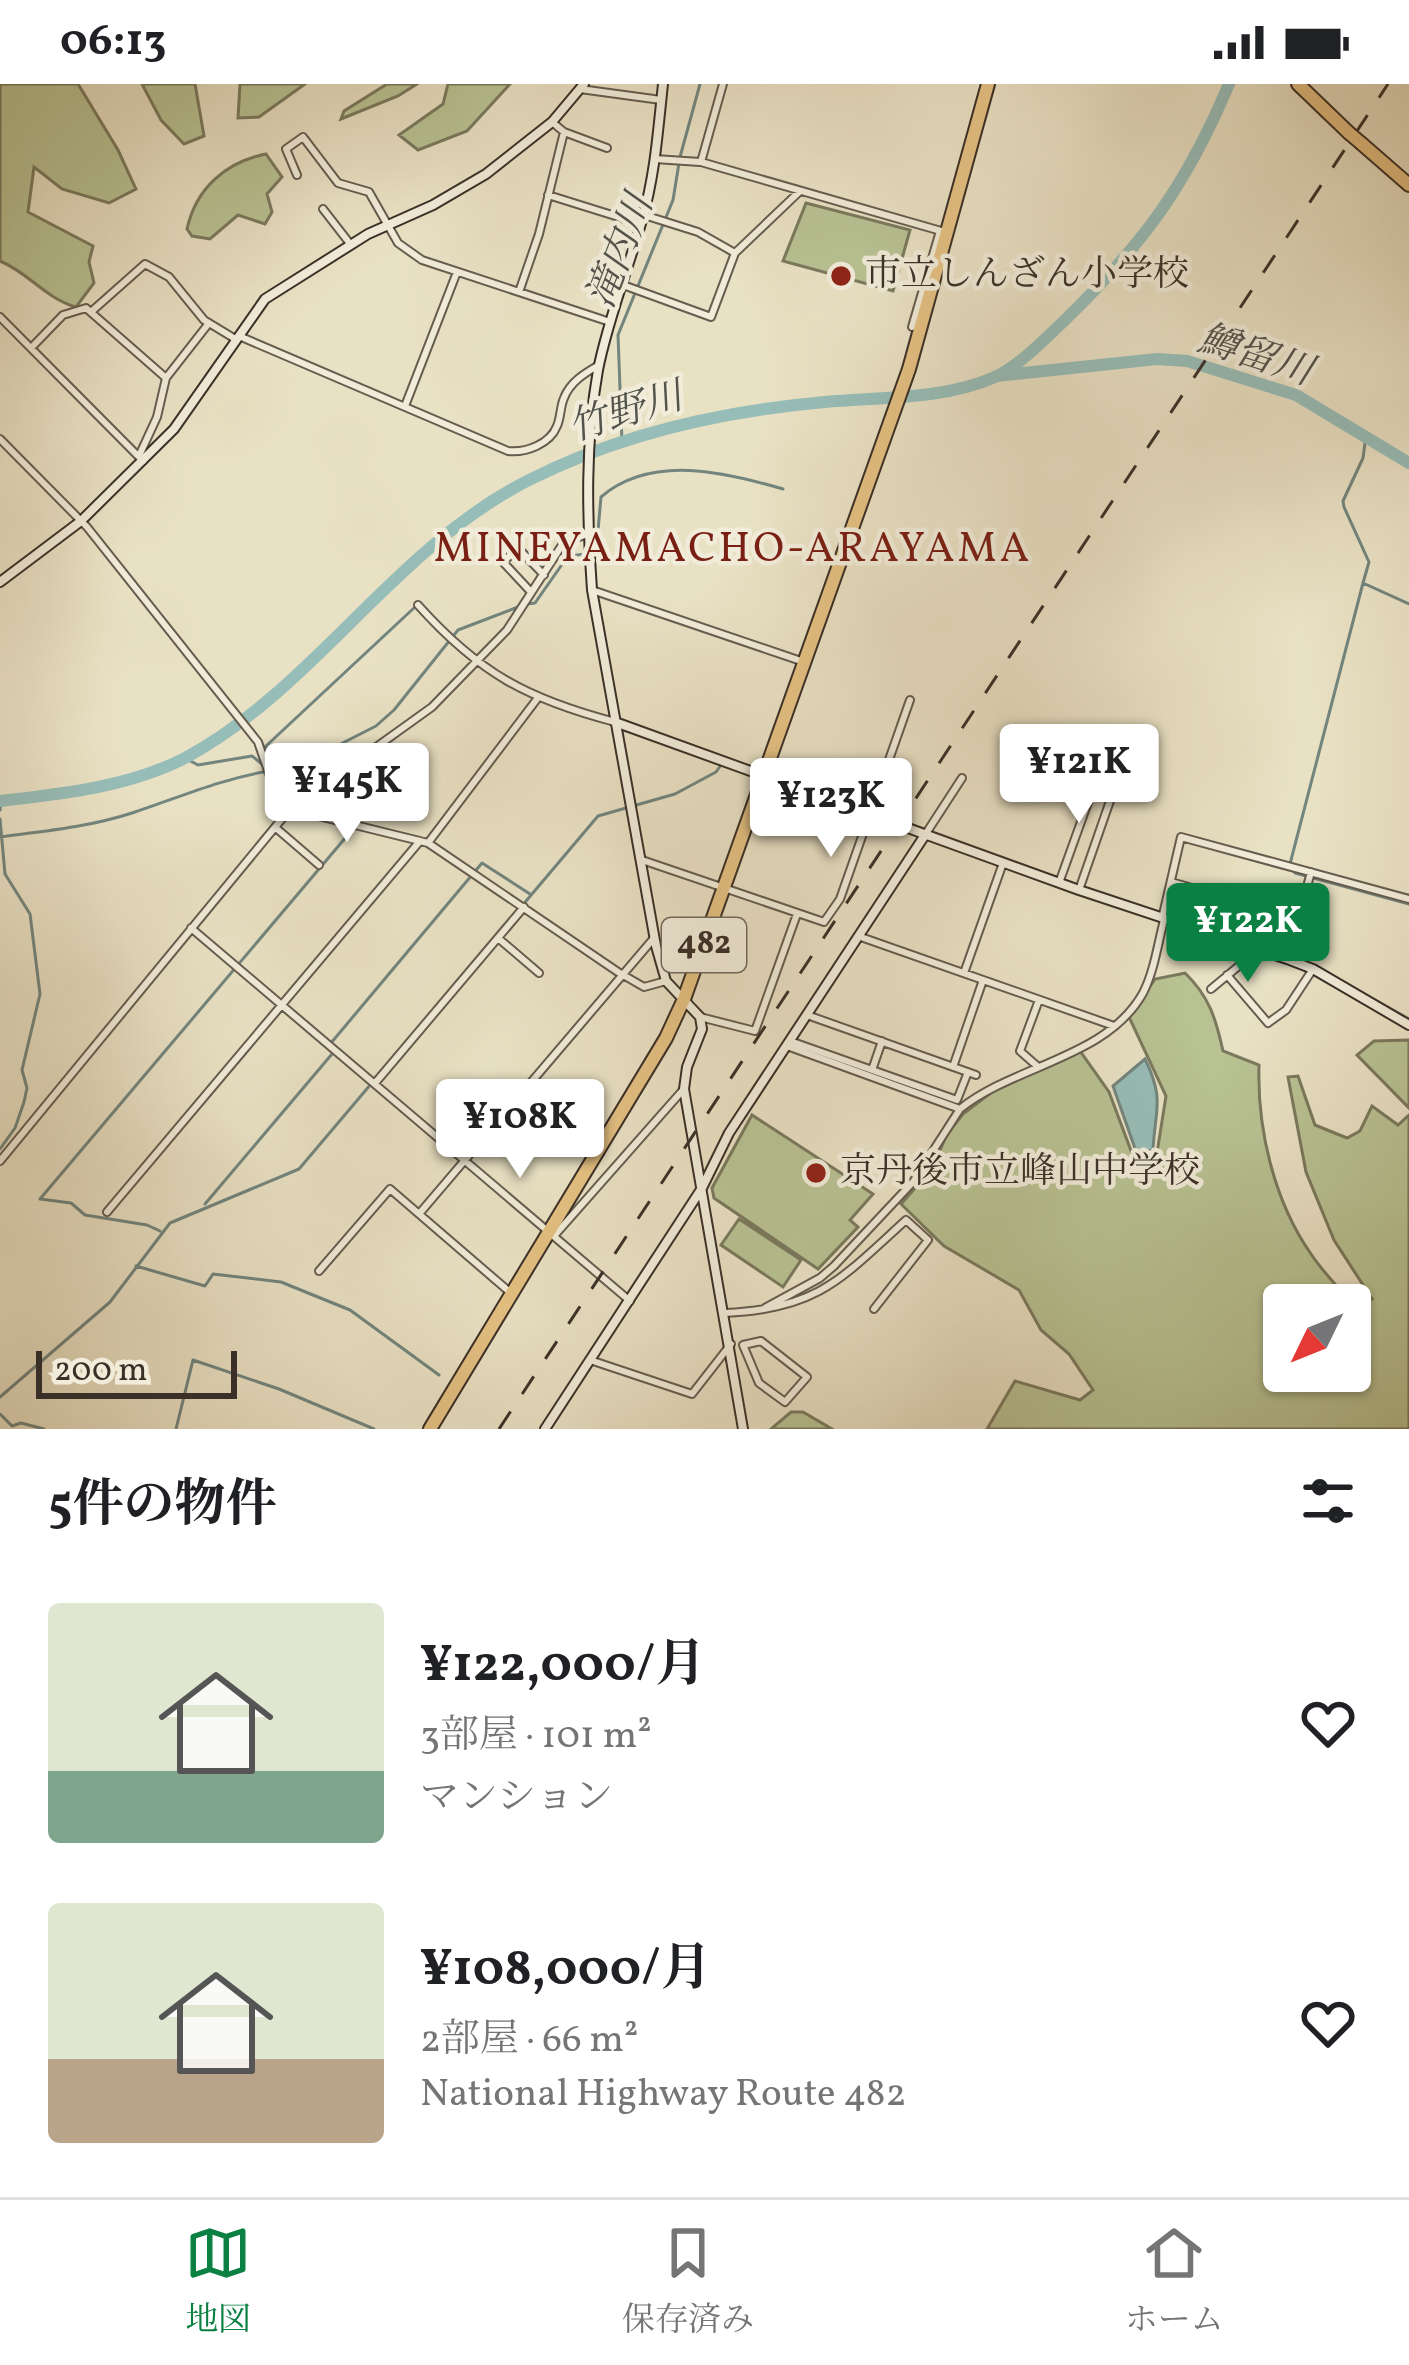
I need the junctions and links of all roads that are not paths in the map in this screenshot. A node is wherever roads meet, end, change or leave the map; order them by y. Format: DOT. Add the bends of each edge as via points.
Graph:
graph roads {
  1 [pos="663,84"];
  2 [pos="723,84"];
  3 [pos="988,84"];
  4 [pos="1298,84"];
  5 [pos="582,87"];
  6 [pos="661,100"];
  7 [pos="552,122"];
  8 [pos="564,132"];
  9 [pos="607,148"];
  10 [pos="655,159"];
  11 [pos="700,162"];
  12 [pos="297,175"];
  13 [pos="1409,185"];
  14 [pos="799,192"];
  15 [pos="548,195"];
  16 [pos="323,209"];
  17 [pos="642,220"];
  18 [pos="386,224"];
  19 [pos="944,232"];
  20 [pos="351,245"];
  21 [pos="735,254"];
  22 [pos="457,272"];
  23 [pos="623,285"];
  24 [pos="519,292"];
  25 [pos="92,311"];
  26 [pos="0,316"];
  27 [pos="209,322"];
  28 [pos="610,322"];
  29 [pos="912,327"];
  30 [pos="238,338"];
  31 [pos="32,347"];
  32 [pos="599,365"];
  33 [pos="166,378"];
  34 [pos="405,406"];
  35 [pos="0,440"];
  36 [pos="141,458"];
  37 [pos="81,521"];
  38 [pos="588,534"];
  39 [pos="544,575"];
  40 [pos="0,582"];
  41 [pos="592,590"];
  42 [pos="532,593"];
  43 [pos="418,605"];
  44 [pos="478,662"];
  45 [pos="806,662"];
  46 [pos="537,699"];
  47 [pos="910,700"];
  48 [pos="615,722"];
  49 [pos="1100,769"];
  50 [pos="1119,776"];
  51 [pos="764,778"];
  52 [pos="962,778"];
  53 [pos="290,809"];
  54 [pos="870,814"];
  55 [pos="275,827"];
  56 [pos="925,835"];
  57 [pos="424,842"];
  58 [pos="639,860"];
  59 [pos="1003,863"];
  60 [pos="319,865"];
  61 [pos="1311,872"];
  62 [pos="1171,882"];
  63 [pos="1059,883"];
  64 [pos="725,889"];
  65 [pos="1079,890"];
  66 [pos="1409,899"];
  67 [pos="524,907"];
  68 [pos="797,914"];
  69 [pos="1299,919"];
  70 [pos="1163,920"];
  71 [pos="191,928"];
  72 [pos="858,936"];
  73 [pos="498,938"];
  74 [pos="654,938"];
  75 [pos="1258,950"];
  76 [pos="1287,958"];
  77 [pos="1313,969"];
  78 [pos="539,973"];
  79 [pos="624,974"];
  80 [pos="964,974"];
  81 [pos="1227,975"];
  82 [pos="983,980"];
  83 [pos="666,981"];
  84 [pos="1211,989"];
  85 [pos="684,999"];
  86 [pos="1039,1000"];
  87 [pos="281,1005"];
  88 [pos="807,1015"];
  89 [pos="700,1017"];
  90 [pos="1409,1025"];
  91 [pos="1114,1026"];
  92 [pos="882,1041"];
  93 [pos="789,1043"];
  94 [pos="953,1066"];
  95 [pos="1037,1066"];
  96 [pos="872,1070"];
  97 [pos="375,1084"];
  98 [pos="683,1089"];
  99 [pos="960,1108"];
  100 [pos="0,1162"];
  101 [pos="465,1162"];
  102 [pos="702,1188"];
  103 [pos="106,1212"];
  104 [pos="419,1214"];
  105 [pos="551,1234"];
  106 [pos="319,1271"];
  107 [pos="512,1294"];
  108 [pos="630,1301"];
  109 [pos="874,1310"];
  110 [pos="758,1312"];
  111 [pos="724,1313"];
  112 [pos="731,1344"];
  113 [pos="590,1360"];
  114 [pos="749,1360"];
  115 [pos="735,1368"];
  116 [pos="430,1429"];
  117 [pos="545,1429"];
  118 [pos="743,1429"];
  1 -- 6 [label="street"];
  2 -- 11 [label="street"];
  3 -- 19 [label="highway, 482"];
  4 -- 13 [label="highway, bridge"];
  5 -- 6 [label="street"];
  5 -- 7 [label="street"];
  6 -- 10 [label="street"];
  7 -- 8 [label="street"];
  7 -- 18 [label="street" via="486,174"];
  8 -- 9 [label="street"];
  8 -- 15 [label="street"];
  10 -- 11 [label="street"];
  10 -- 17 [label="street"];
  11 -- 14 [label="street"];
  12 -- 18 [label="street" via="286,149 303,137 338,183 369,192"];
  14 -- 19 [label="street"];
  14 -- 21 [label="street"];
  15 -- 17 [label="street"];
  15 -- 24 [label="street"];
  16 -- 20 [label="street"];
  17 -- 21 [label="street" via="698,232"];
  17 -- 23 [label="street"];
  18 -- 20 [label="street"];
  18 -- 22 [label="street" via="422,260"];
  19 -- 29 [label="street"];
  19 -- 45 [label="highway, 482" via="909,369"];
  20 -- 30 [label="street" via="265,299"];
  21 -- 23 [label="street" via="711,317"];
  22 -- 24 [label="street"];
  22 -- 34 [label="street"];
  23 -- 28 [label="street"];
  24 -- 28 [label="street"];
  25 -- 27 [label="street" via="145,264 169,277"];
  25 -- 31 [label="street" via="70,310"];
  25 -- 33 [label="street"];
  26 -- 31 [label="street"];
  27 -- 30 [label="street"];
  27 -- 33 [label="street"];
  28 -- 32 [label="street"];
  30 -- 34 [label="street"];
  30 -- 36 [label="street" via="192,408"];
  31 -- 36 [label="street"];
  32 -- 34 [label="street" via="564,395 551,436 522,453"];
  32 -- 38 [label="street"];
  33 -- 36 [label="street"];
  35 -- 37 [label="street"];
  36 -- 37 [label="street"];
  37 -- 40 [label="street"];
  37 -- 53 [label="street" via="252,734"];
  38 -- 39 [label="street" via="564,542"];
  38 -- 41 [label="street"];
  39 -- 42 [label="street"];
  39 -- 42 [label="street" via="518,548 503,562"];
  41 -- 45 [label="street"];
  41 -- 48 [label="street"];
  42 -- 44 [label="street"];
  43 -- 44 [label="street"];
  44 -- 46 [label="street"];
  44 -- 53 [label="street" via="432,707"];
  45 -- 51 [label="highway, 482"];
  46 -- 48 [label="street"];
  46 -- 57 [label="street"];
  47 -- 54 [label="street"];
  48 -- 51 [label="street"];
  48 -- 58 [label="street"];
  49 -- 63 [label="street"];
  50 -- 65 [label="street"];
  51 -- 54 [label="street"];
  51 -- 64 [label="highway, 482"];
  52 -- 56 [label="street"];
  53 -- 55 [label="street"];
  53 -- 57 [label="street"];
  54 -- 56 [label="street"];
  54 -- 68 [label="street" via="824,922"];
  55 -- 60 [label="street"];
  55 -- 71 [label="street"];
  56 -- 59 [label="street"];
  56 -- 72 [label="street"];
  57 -- 67 [label="street"];
  57 -- 87 [label="street"];
  58 -- 64 [label="street"];
  58 -- 74 [label="street"];
  59 -- 63 [label="street"];
  59 -- 80 [label="street"];
  61 -- 62 [label="street" via="1181,837"];
  61 -- 66 [label="street"];
  61 -- 69 [label="street"];
  62 -- 69 [label="street"];
  62 -- 70 [label="street"];
  63 -- 65 [label="street"];
  64 -- 68 [label="street"];
  64 -- 85 [label="highway, 482"];
  65 -- 70 [label="street"];
  67 -- 73 [label="street"];
  67 -- 79 [label="street"];
  68 -- 89 [label="street" via="755,1031"];
  69 -- 76 [label="street"];
  70 -- 75 [label="street"];
  70 -- 91 [label="street" via="1142,994"];
  71 -- 87 [label="street"];
  71 -- 100 [label="street"];
  72 -- 80 [label="street"];
  72 -- 88 [label="street"];
  73 -- 78 [label="street"];
  73 -- 97 [label="street"];
  74 -- 79 [label="street"];
  74 -- 83 [label="street"];
  75 -- 76 [label="street"];
  75 -- 81 [label="street"];
  76 -- 77 [label="street"];
  77 -- 81 [label="street" via="1268,1023"];
  77 -- 90 [label="street"];
  79 -- 83 [label="street" via="650,988"];
  79 -- 101 [label="street"];
  80 -- 82 [label="street"];
  81 -- 84 [label="street"];
  82 -- 86 [label="street"];
  82 -- 94 [label="street"];
  83 -- 85 [label="street"];
  85 -- 89 [label="street"];
  85 -- 105 [label="highway, 482"];
  86 -- 91 [label="street"];
  86 -- 95 [label="street" via="1021,1051"];
  87 -- 97 [label="street"];
  87 -- 103 [label="street"];
  88 -- 92 [label="street"];
  88 -- 93 [label="street"];
  89 -- 98 [label="street" via="702,1036"];
  91 -- 95 [label="street"];
  92 -- 94 [label="street"];
  92 -- 96 [label="street"];
  93 -- 96 [label="street"];
  93 -- 99 [label="street"];
  93 -- 102 [label="street"];
  94 -- 96 [label="street" via="972,1074 957,1100"];
  95 -- 99 [label="street"];
  97 -- 101 [label="street"];
  98 -- 102 [label="street"];
  98 -- 105 [label="street"];
  99 -- 110 [label="street" via="914,1182 834,1266"];
  101 -- 104 [label="street"];
  101 -- 105 [label="street"];
  102 -- 108 [label="street"];
  102 -- 111 [label="street"];
  104 -- 106 [label="street" via="390,1189"];
  104 -- 107 [label="street"];
  105 -- 107 [label="highway, 482"];
  105 -- 108 [label="street"];
  107 -- 116 [label="highway, 482"];
  108 -- 113 [label="street"];
  109 -- 110 [label="street" via="928,1240 906,1220 838,1282"];
  110 -- 111 [label="street"];
  111 -- 112 [label="street"];
  112 -- 113 [label="street" via="692,1394"];
  112 -- 115 [label="street"];
  113 -- 117 [label="street"];
  114 -- 114 [label="street" via="759,1383 785,1402 806,1377 760,1341 743,1346"];
  114 -- 115 [label="street"];
  115 -- 118 [label="street"];
}
